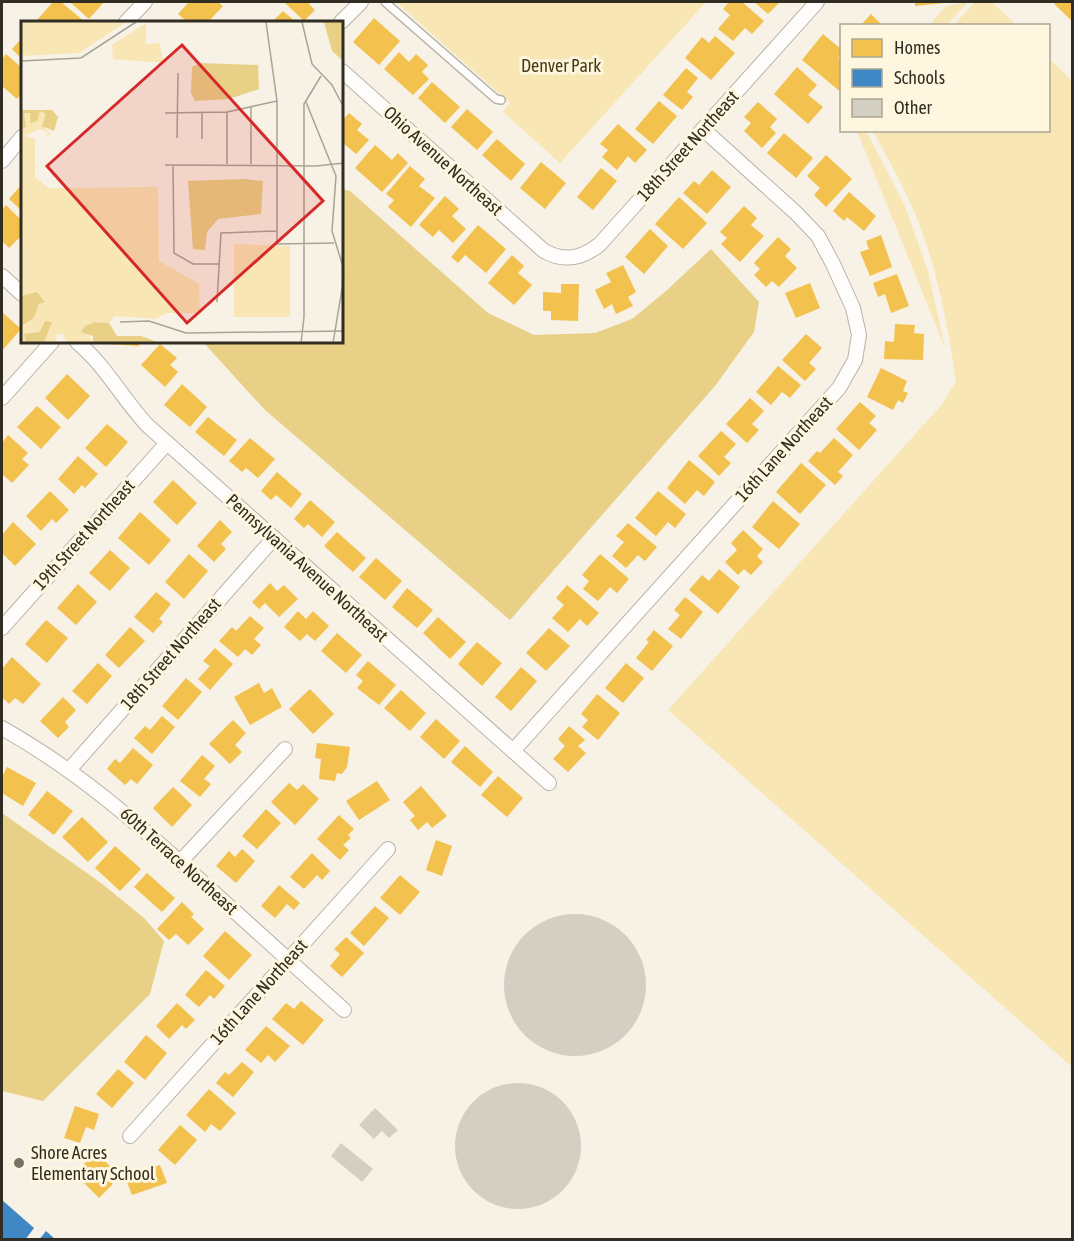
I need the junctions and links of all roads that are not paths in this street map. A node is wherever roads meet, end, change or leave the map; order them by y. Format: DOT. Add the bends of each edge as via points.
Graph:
graph roads {
  1 [pos="145,2"];
  2 [pos="361,2"];
  3 [pos="385,2"];
  4 [pos="817,2"];
  5 [pos="127,21"];
  6 [pos="342,21"];
  7 [pos="344,73"];
  8 [pos="501,100"];
  9 [pos="703,129"];
  10 [pos="21,138"];
  11 [pos="2,161"];
  12 [pos="544,251"];
  13 [pos="2,276"];
  14 [pos="21,293"];
  15 [pos="49,344"];
  16 [pos="79,344"];
  17 [pos="2,398"];
  18 [pos="167,443"];
  19 [pos="274,538"];
  20 [pos="2,628"];
  21 [pos="2,728"];
  22 [pos="285,748"];
  23 [pos="513,751"];
  24 [pos="69,770"];
  25 [pos="549,783"];
  26 [pos="388,849"];
  27 [pos="180,862"];
  28 [pos="289,959"];
  29 [pos="344,1010"];
  30 [pos="130,1136"];
  1 -- 5 [label="street"];
  2 -- 6 [label="street"];
  3 -- 8 [label="lane"];
  4 -- 9 [label="street, 18th Street Northeast"];
  7 -- 12 [label="street, Ohio Avenue Northeast"];
  9 -- 12 [label="street, 18th Street Northeast" via="591,251 572,258 554,257"];
  9 -- 23 [label="street, 16th Lane Northeast" via="818,236 853,308 859,335 855,360 839,388"];
  10 -- 11 [label="street"];
  13 -- 14 [label="street"];
  15 -- 17 [label="street"];
  16 -- 18 [label="street, Pennsylvania Avenue Northeast" via="103,368 128,405"];
  18 -- 19 [label="street, Pennsylvania Avenue Northeast"];
  18 -- 20 [label="street, 19th Street Northeast"];
  19 -- 23 [label="street, Pennsylvania Avenue Northeast"];
  19 -- 24 [label="street, 18th Street Northeast"];
  21 -- 24 [label="street, 60th Terrace Northeast"];
  22 -- 27 [label="street"];
  23 -- 25 [label="street, Pennsylvania Avenue Northeast"];
  24 -- 27 [label="street, 60th Terrace Northeast" via="145,829"];
  26 -- 28 [label="street, 16th Lane Northeast"];
  27 -- 28 [label="street, 60th Terrace Northeast"];
  28 -- 29 [label="street, 60th Terrace Northeast"];
  28 -- 30 [label="street, 16th Lane Northeast"];
}
